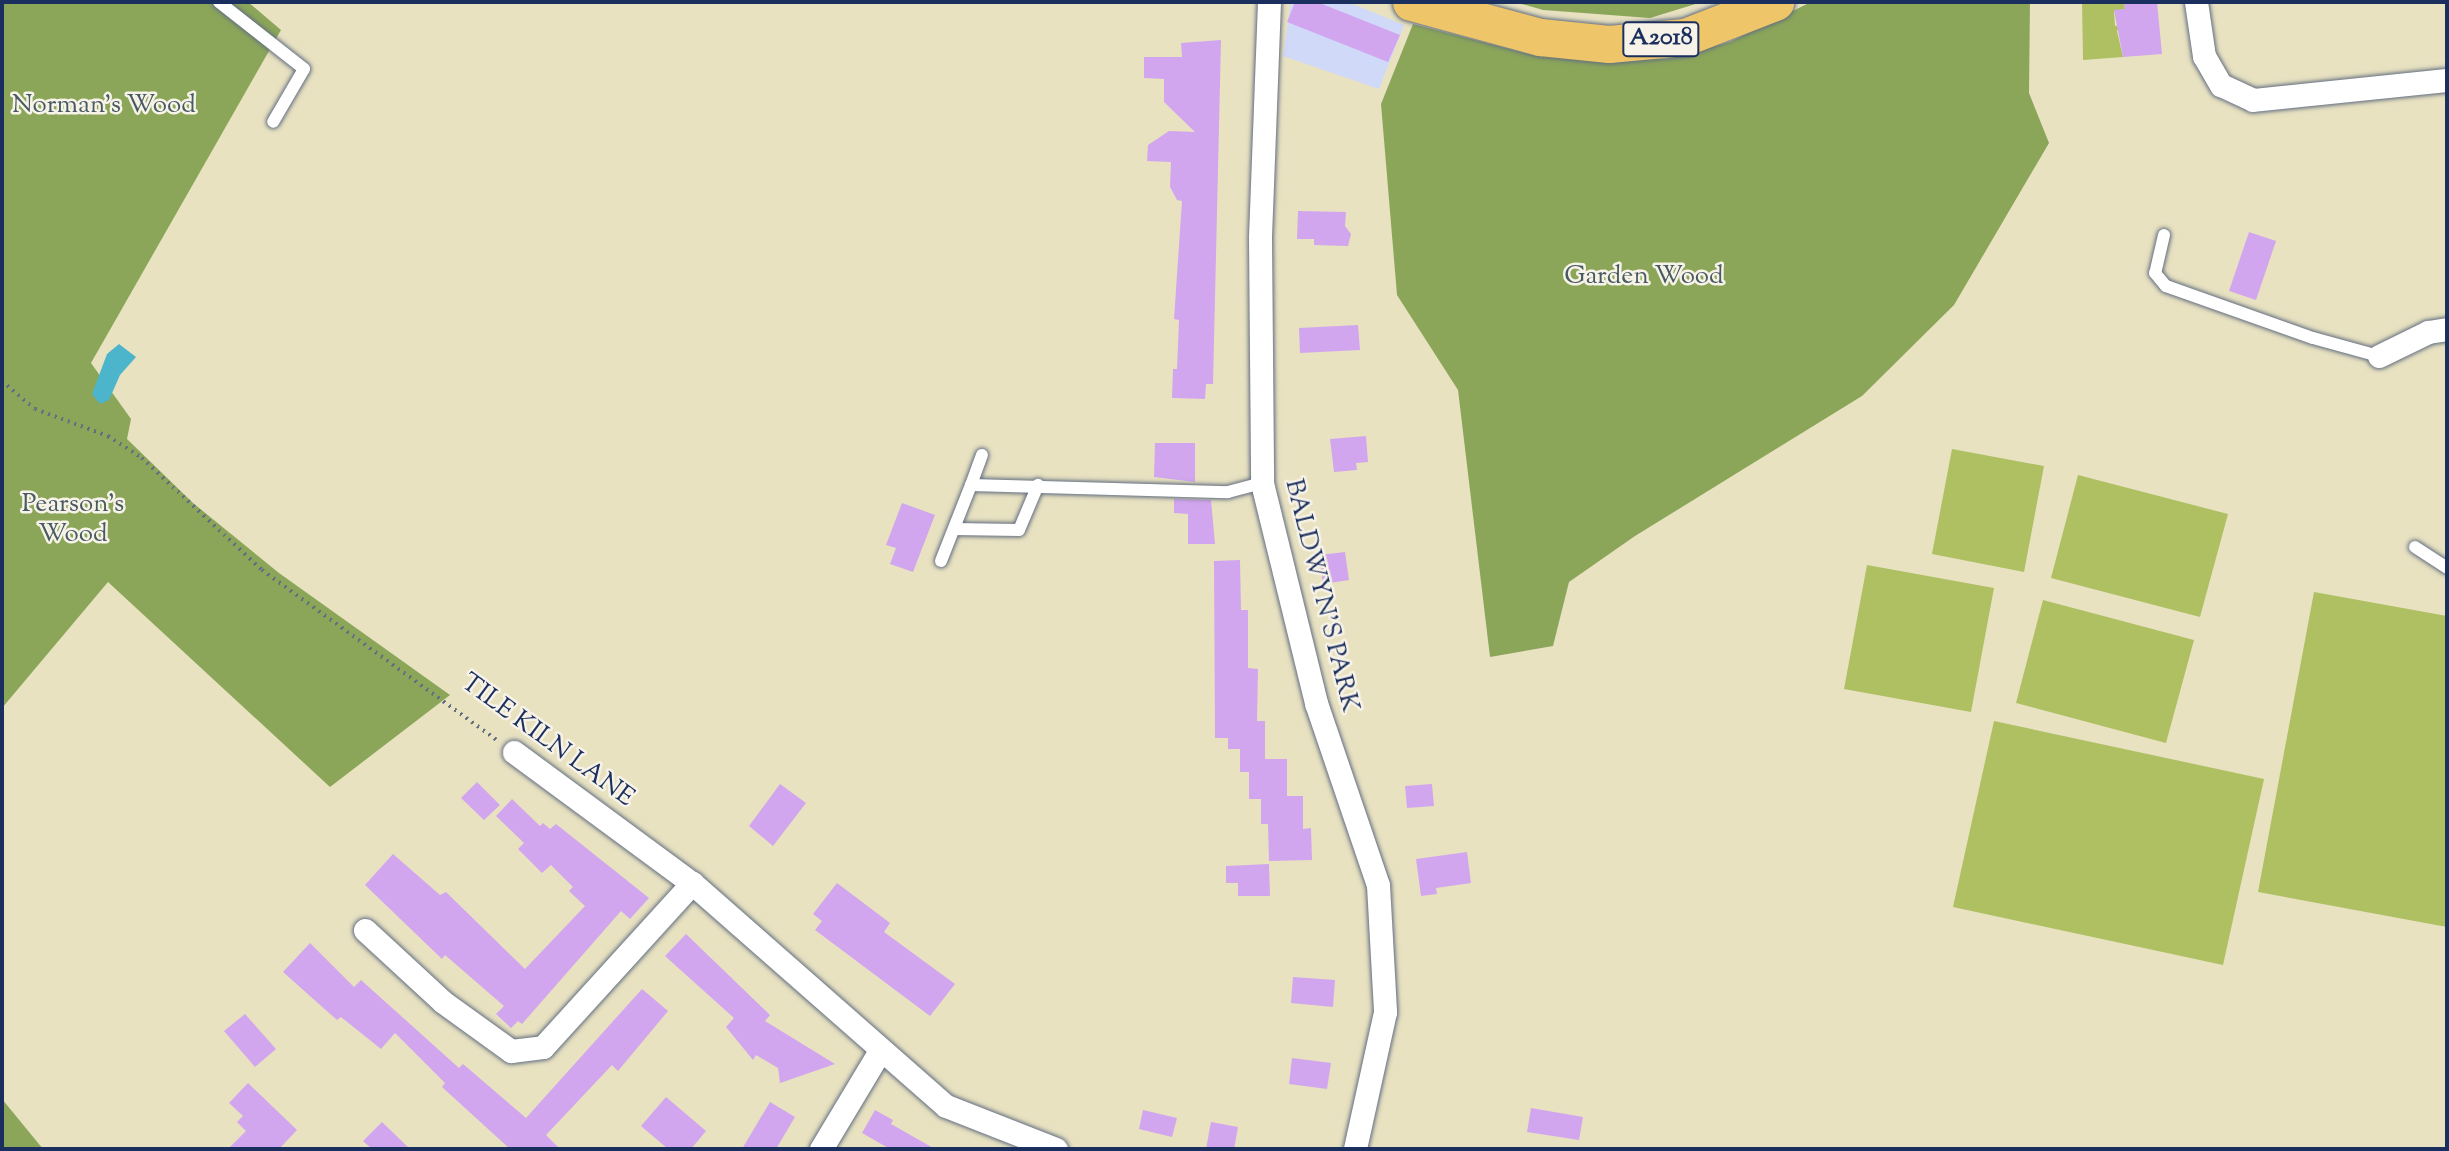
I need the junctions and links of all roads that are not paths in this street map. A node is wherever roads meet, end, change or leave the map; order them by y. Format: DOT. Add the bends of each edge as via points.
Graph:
graph roads {
  1 [pos="219,2"];
  2 [pos="1269,2"];
  3 [pos="1412,2"];
  4 [pos="1775,2"];
  5 [pos="2196,2"];
  6 [pos="2447,80"];
  7 [pos="273,122"];
  8 [pos="2164,235"];
  9 [pos="2447,329"];
  10 [pos="2379,356"];
  11 [pos="982,456"];
  12 [pos="1262,483"];
  13 [pos="971,485"];
  14 [pos="1038,485"];
  15 [pos="954,529"];
  16 [pos="2415,547"];
  17 [pos="941,561"];
  18 [pos="2447,568"];
  19 [pos="513,752"];
  20 [pos="692,883"];
  21 [pos="365,930"];
  22 [pos="880,1051"];
  23 [pos="821,1149"];
  24 [pos="1056,1149"];
  25 [pos="1355,1149"];
  1 -- 7 [label="lane" via="304,69"];
  2 -- 12 [label="street, BALDWYN'S PARK" via="1260,238"];
  3 -- 4 [label="main road, A2018" via="1540,37 1609,44 1685,37"];
  5 -- 6 [label="street" via="2204,56 2221,85 2253,100"];
  8 -- 10 [label="lane" via="2155,273 2166,286"];
  9 -- 10 [label="street" via="2428,332"];
  11 -- 13 [label="lane"];
  12 -- 14 [label="lane" via="1228,492"];
  12 -- 25 [label="street, BALDWYN'S PARK" via="1316,703 1378,885 1385,1012"];
  13 -- 14 [label="lane"];
  13 -- 15 [label="lane"];
  14 -- 15 [label="lane" via="1019,530"];
  15 -- 17 [label="lane"];
  16 -- 18 [label="lane"];
  19 -- 20 [label="street, TILE KILN LANE"];
  20 -- 21 [label="street" via="542,1047 511,1051 443,1002"];
  20 -- 22 [label="street, TILE KILN LANE"];
  22 -- 23 [label="street"];
  22 -- 24 [label="street, TILE KILN LANE" via="946,1106"];
}
